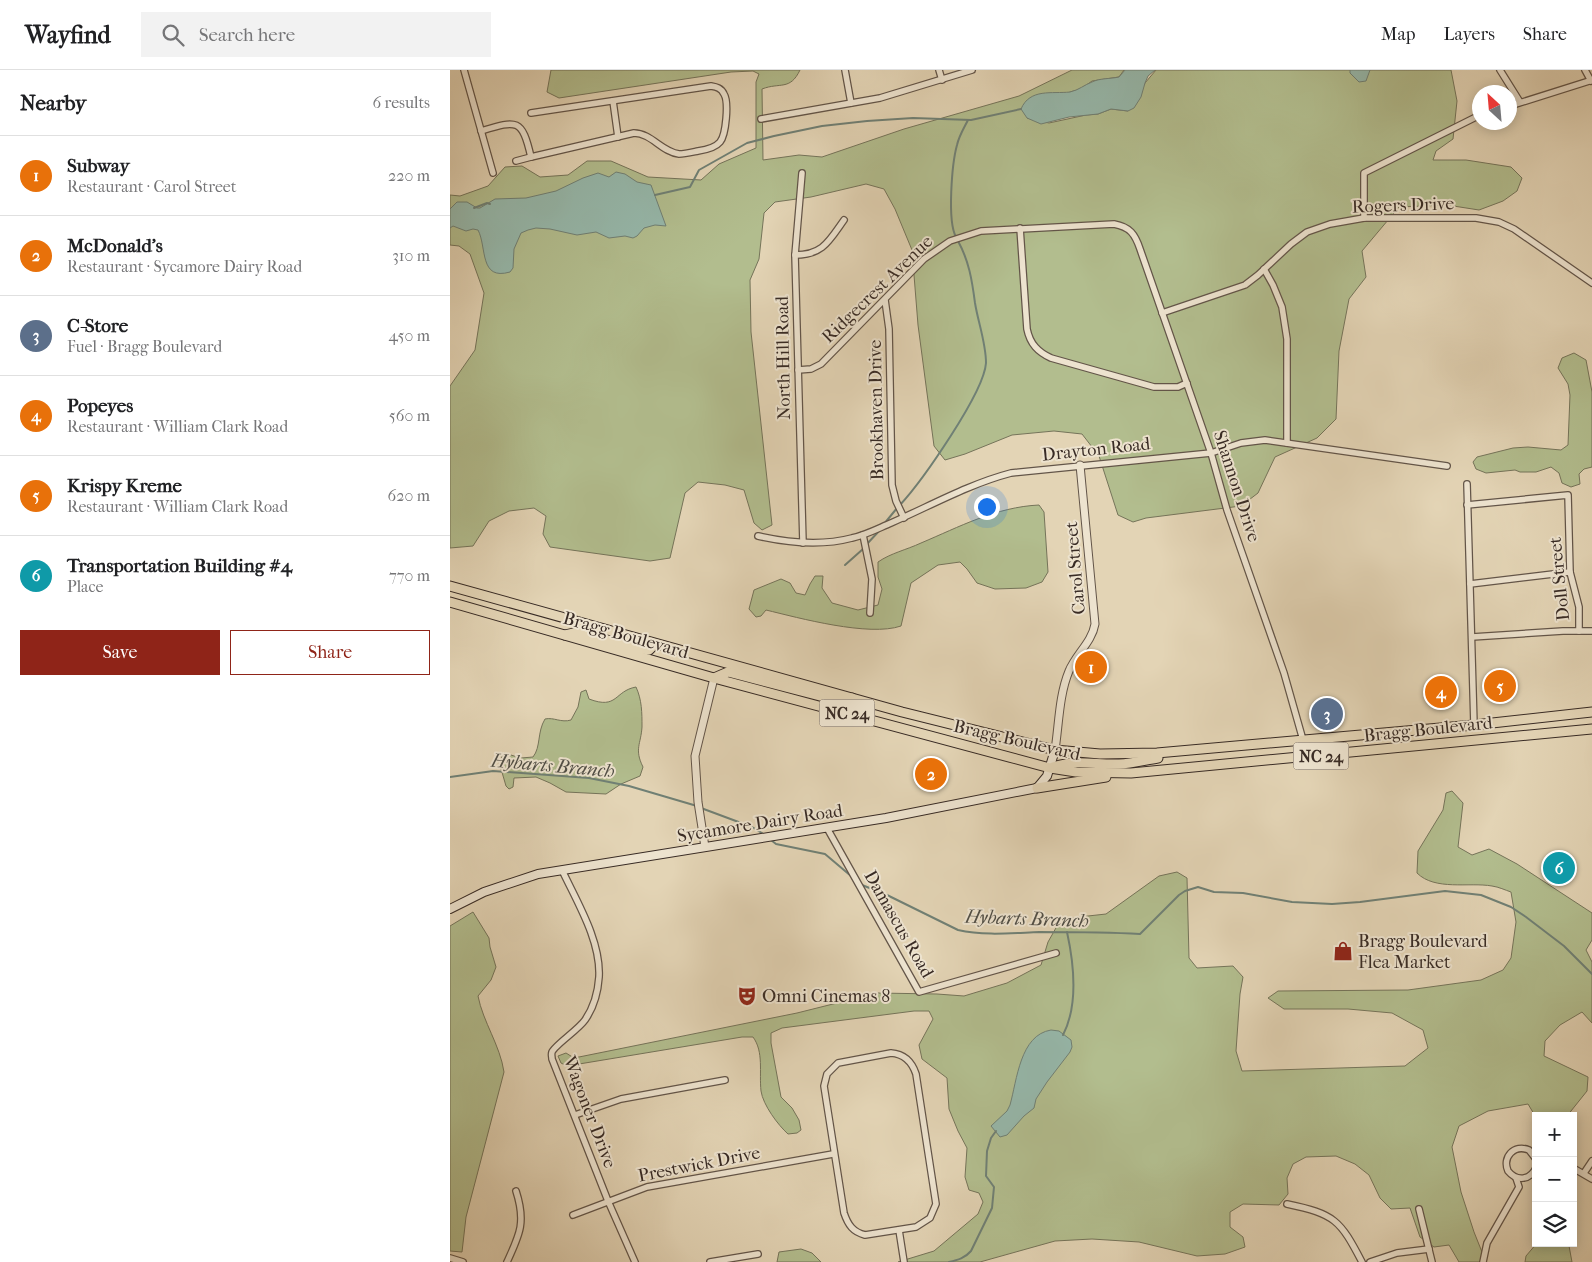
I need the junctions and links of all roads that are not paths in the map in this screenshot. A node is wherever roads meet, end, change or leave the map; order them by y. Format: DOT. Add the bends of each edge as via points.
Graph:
graph roads {
  1 [pos="464,70"];
  2 [pos="845,70"];
  3 [pos="939,70"];
  4 [pos="972,70"];
  5 [pos="1500,70"];
  6 [pos="1585,70"];
  7 [pos="942,80"];
  8 [pos="1592,80"];
  9 [pos="613,101"];
  10 [pos="1520,102"];
  11 [pos="850,103"];
  12 [pos="1517,103"];
  13 [pos="531,113"];
  14 [pos="761,119"];
  15 [pos="1472,119"];
  16 [pos="481,131"];
  17 [pos="618,137"];
  18 [pos="531,157"];
  19 [pos="516,161"];
  20 [pos="493,172"];
  21 [pos="802,173"];
  22 [pos="1364,218"];
  23 [pos="844,220"];
  24 [pos="1020,228"];
  25 [pos="1129,228"];
  26 [pos="795,255"];
  27 [pos="1264,269"];
  28 [pos="1592,283"];
  29 [pos="885,300"];
  30 [pos="1162,313"];
  31 [pos="798,370"];
  32 [pos="1187,383"];
  33 [pos="1288,443"];
  34 [pos="1211,453"];
  35 [pos="1080,465"];
  36 [pos="1447,466"];
  37 [pos="1467,484"];
  38 [pos="1467,505"];
  39 [pos="904,518"];
  40 [pos="863,535"];
  41 [pos="758,536"];
  42 [pos="803,543"];
  43 [pos="1570,572"];
  44 [pos="1470,584"];
  45 [pos="450,586"];
  46 [pos="450,602"];
  47 [pos="870,614"];
  48 [pos="1579,631"];
  49 [pos="1592,631"];
  50 [pos="565,635"];
  51 [pos="1472,637"];
  52 [pos="655,644"];
  53 [pos="714,678"];
  54 [pos="853,698"];
  55 [pos="1592,712"];
  56 [pos="1474,725"];
  57 [pos="1592,729"];
  58 [pos="1303,740"];
  59 [pos="1056,750"];
  60 [pos="1194,750"];
  61 [pos="1305,757"];
  62 [pos="1050,768"];
  63 [pos="1131,772"];
  64 [pos="1037,788"];
  65 [pos="827,828"];
  66 [pos="705,847"];
  67 [pos="562,870"];
  68 [pos="450,909"];
  69 [pos="1056,953"];
  70 [pos="725,1080"];
  71 [pos="575,1115"];
  72 [pos="833,1154"];
  73 [pos="1535,1157"];
  74 [pos="1592,1161"];
  75 [pos="1577,1170"];
  76 [pos="1584,1173"];
  77 [pos="1532,1174"];
  78 [pos="1516,1178"];
  79 [pos="1592,1178"];
  80 [pos="516,1191"];
  81 [pos="608,1201"];
  82 [pos="1288,1204"];
  83 [pos="1419,1209"];
  84 [pos="573,1215"];
  85 [pos="899,1230"];
  86 [pos="1429,1249"];
  87 [pos="758,1254"];
  88 [pos="450,1258"];
  89 [pos="464,1262"];
  90 [pos="507,1262"];
  91 [pos="636,1262"];
  92 [pos="710,1262"];
  93 [pos="904,1262"];
  94 [pos="1362,1262"];
  95 [pos="1370,1262"];
  96 [pos="1432,1262"];
  97 [pos="1483,1262"];
  1 -- 16 [label="street"];
  2 -- 11 [label="street"];
  3 -- 7 [label="street"];
  4 -- 7 [label="street"];
  5 -- 10 [label="street"];
  6 -- 8 [label="street"];
  7 -- 11 [label="street"];
  8 -- 10 [label="street"];
  9 -- 13 [label="street"];
  9 -- 17 [label="street"];
  9 -- 17 [label="street" via="711,86 719,88 725,95 724,131 720,142 710,148 680,154 640,134"];
  10 -- 12 [label="street"];
  11 -- 14 [label="street"];
  15 -- 22 [label="street" via="1364,173"];
  16 -- 18 [label="street" via="510,123 516,125 526,136"];
  16 -- 20 [label="street"];
  17 -- 18 [label="street"];
  18 -- 19 [label="street"];
  21 -- 26 [label="street, North Hill Road"];
  22 -- 27 [label="street, Rogers Drive" via="1307,232"];
  22 -- 28 [label="street, Rogers Drive" via="1476,218 1499,222"];
  23 -- 26 [label="street" via="823,248"];
  24 -- 25 [label="street, Ridgecrest Avenue" via="1114,224"];
  24 -- 29 [label="street, Ridgecrest Avenue" via="980,231 950,240 924,259"];
  24 -- 32 [label="street" via="1027,329 1032,344 1038,350 1051,358 1154,386"];
  25 -- 30 [label="street, Shannon Drive" via="1140,249"];
  26 -- 31 [label="street, North Hill Road"];
  27 -- 30 [label="street, Rogers Drive" via="1245,284"];
  27 -- 33 [label="street" via="1282,307 1287,339"];
  29 -- 31 [label="street, Ridgecrest Avenue" via="822,364 811,370"];
  29 -- 39 [label="street, Brookhaven Drive" via="889,329 892,485"];
  30 -- 32 [label="street, Shannon Drive"];
  31 -- 42 [label="street, North Hill Road"];
  32 -- 34 [label="street, Shannon Drive"];
  33 -- 34 [label="street, Drayton Road" via="1248,441"];
  33 -- 36 [label="street, Drayton Road"];
  34 -- 35 [label="street, Drayton Road"];
  34 -- 58 [label="street, Shannon Drive"];
  35 -- 39 [label="street, Drayton Road" via="999,476"];
  35 -- 59 [label="street, Carol Street" via="1095,624 1065,681"];
  37 -- 38 [label="street"];
  38 -- 43 [label="street, Doll Street" via="1568,495"];
  38 -- 44 [label="street"];
  39 -- 40 [label="street, Drayton Road"];
  40 -- 42 [label="street, Drayton Road" via="835,542"];
  40 -- 47 [label="street" via="872,579"];
  41 -- 42 [label="street, Drayton Road"];
  43 -- 44 [label="street"];
  43 -- 48 [label="street, Doll Street" via="1579,607"];
  44 -- 51 [label="street"];
  45 -- 52 [label="main road, Bragg Boulevard / NC 24"];
  46 -- 50 [label="main road, Bragg Boulevard / NC 24"];
  48 -- 49 [label="street"];
  48 -- 51 [label="street"];
  50 -- 52 [label="main road" via="578,632 649,650"];
  50 -- 53 [label="main road, Bragg Boulevard / NC 24"];
  51 -- 56 [label="street"];
  52 -- 54 [label="main road, Bragg Boulevard / NC 24"];
  53 -- 54 [label="main road" via="728,672 839,701"];
  53 -- 62 [label="main road, Bragg Boulevard / NC 24"];
  53 -- 66 [label="street" via="695,760"];
  54 -- 59 [label="main road, Bragg Boulevard / NC 24"];
  55 -- 56 [label="main road, Bragg Boulevard / NC 24"];
  56 -- 58 [label="main road, Bragg Boulevard / NC 24"];
  57 -- 61 [label="main road, Bragg Boulevard / NC 24"];
  58 -- 60 [label="main road, Bragg Boulevard / NC 24"];
  58 -- 61 [label="street, Shannon Drive"];
  59 -- 60 [label="main road, Bragg Boulevard / NC 24" via="1157,754"];
  59 -- 62 [label="main road"];
  60 -- 62 [label="main road" via="1120,764 1070,762"];
  61 -- 63 [label="main road, Bragg Boulevard / NC 24"];
  62 -- 63 [label="main road, Bragg Boulevard / NC 24" via="1076,772"];
  62 -- 64 [label="main road"];
  63 -- 64 [label="main road"];
  64 -- 65 [label="main road, Sycamore Dairy Road"];
  65 -- 66 [label="main road, Sycamore Dairy Road"];
  65 -- 69 [label="street, Damascus Road" via="919,992"];
  66 -- 67 [label="main road, Sycamore Dairy Road"];
  67 -- 68 [label="main road, Sycamore Dairy Road" via="499,886"];
  67 -- 71 [label="street, Wagoner Drive" via="594,939 599,963 599,983 593,1006 577,1030 555,1048 552,1055"];
  70 -- 71 [label="street" via="621,1099"];
  71 -- 81 [label="street, Wagoner Drive"];
  72 -- 81 [label="street, Prestwick Drive" via="647,1187"];
  72 -- 85 [label="street" via="844,1213 851,1228 865,1235"];
  72 -- 85 [label="street" via="823,1090 829,1071 838,1063 891,1053 906,1058 916,1074 937,1200 927,1221"];
  73 -- 78 [label="street" via="1525,1148 1511,1152 1506,1166"];
  74 -- 76 [label="street"];
  75 -- 76 [label="street"];
  76 -- 79 [label="street"];
  77 -- 78 [label="street" via="1527,1178"];
  78 -- 97 [label="street" via="1519,1188 1487,1243"];
  80 -- 90 [label="street" via="522,1225"];
  81 -- 84 [label="street, Prestwick Drive"];
  81 -- 91 [label="street, Wagoner Drive"];
  82 -- 94 [label="street" via="1332,1218 1344,1230"];
  83 -- 86 [label="street"];
  85 -- 93 [label="street"];
  86 -- 95 [label="street"];
  86 -- 96 [label="street"];
  87 -- 92 [label="street"];
  88 -- 89 [label="street"];
}
